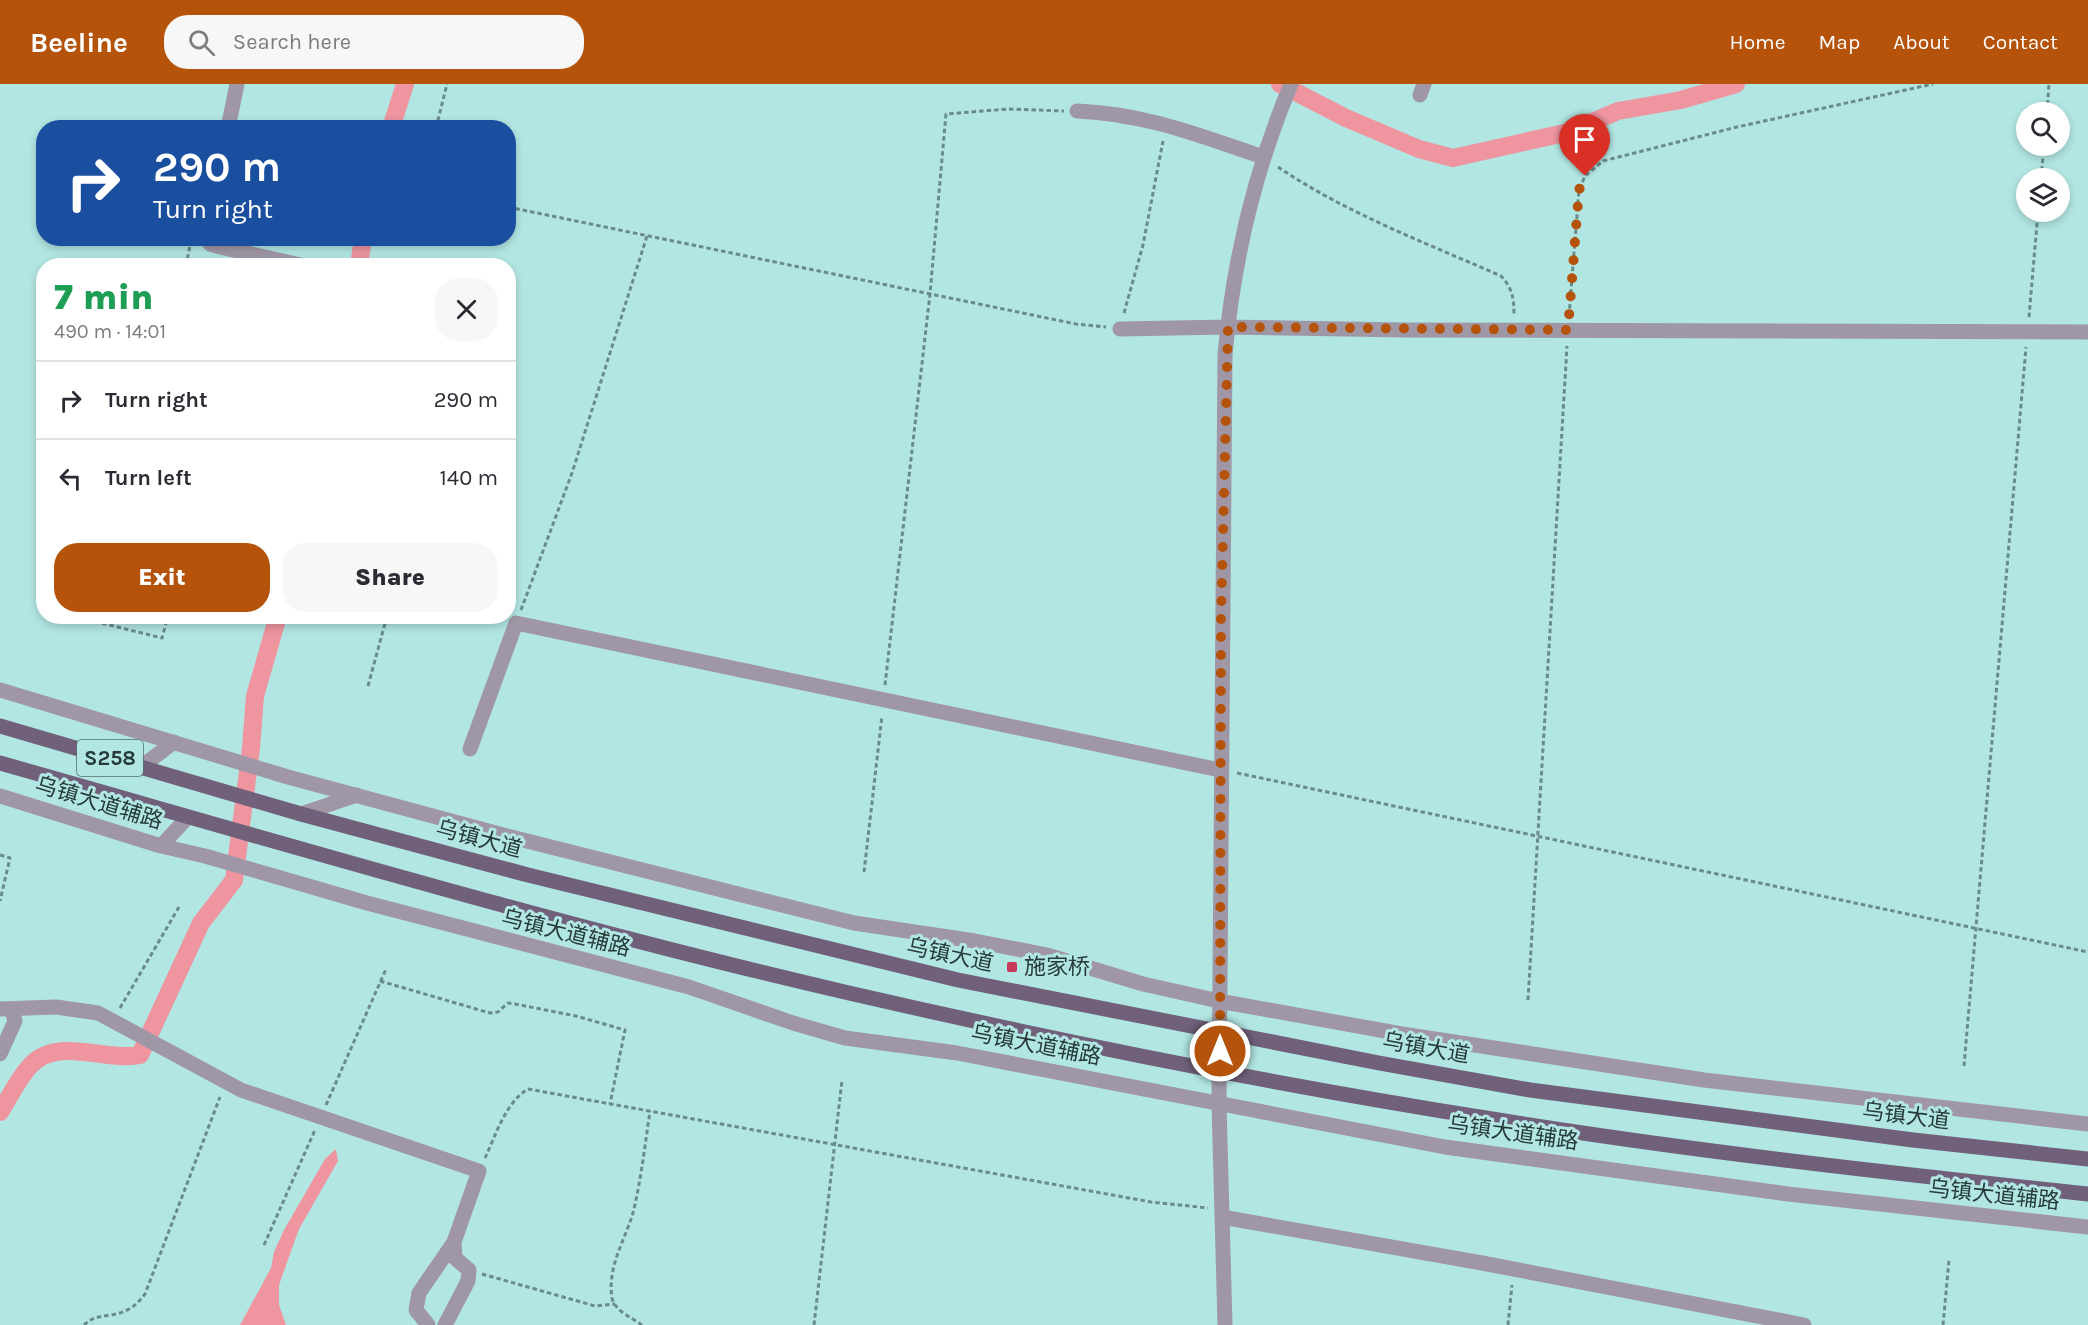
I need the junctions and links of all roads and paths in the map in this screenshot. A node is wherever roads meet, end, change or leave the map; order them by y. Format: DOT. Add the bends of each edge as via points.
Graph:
graph roads {
  1 [pos="237,84"];
  2 [pos="447,84"];
  3 [pos="1291,84"];
  4 [pos="1933,84"];
  5 [pos="2049,84"];
  6 [pos="2048,102"];
  7 [pos="1077,111"];
  8 [pos="230,120"];
  9 [pos="438,120"];
  10 [pos="1166,125"];
  11 [pos="1263,157"];
  12 [pos="516,209"];
  13 [pos="2037,222"];
  14 [pos="647,236"];
  15 [pos="217,246"];
  16 [pos="269,258"];
  17 [pos="930,294"];
  18 [pos="1228,327"];
  19 [pos="1120,329"];
  20 [pos="1513,330"];
  21 [pos="1568,330"];
  22 [pos="2028,332"];
  23 [pos="2088,332"];
  24 [pos="516,623"];
  25 [pos="105,624"];
  26 [pos="166,624"];
  27 [pos="385,624"];
  28 [pos="516,624"];
  29 [pos="368,686"];
  30 [pos="0,690"];
  31 [pos="884,701"];
  32 [pos="0,726"];
  33 [pos="174,742"];
  34 [pos="470,749"];
  35 [pos="0,763"];
  36 [pos="141,767"];
  37 [pos="1220,770"];
  38 [pos="357,795"];
  39 [pos="0,796"];
  40 [pos="296,813"];
  41 [pos="187,818"];
  42 [pos="1538,837"];
  43 [pos="160,846"];
  44 [pos="0,855"];
  45 [pos="864,872"];
  46 [pos="0,900"];
  47 [pos="179,907"];
  48 [pos="1976,926"];
  49 [pos="2088,952"];
  50 [pos="380,981"];
  51 [pos="1528,1000"];
  52 [pos="1219,1001"];
  53 [pos="6,1009"];
  54 [pos="113,1020"];
  55 [pos="1220,1033"];
  56 [pos="0,1054"];
  57 [pos="1964,1066"];
  58 [pos="1220,1070"];
  59 [pos="842,1080"];
  60 [pos="226,1082"];
  61 [pos="610,1104"];
  62 [pos="1219,1104"];
  63 [pos="650,1111"];
  64 [pos="2088,1124"];
  65 [pos="835,1144"];
  66 [pos="2088,1159"];
  67 [pos="479,1171"];
  68 [pos="2088,1194"];
  69 [pos="1222,1213"];
  70 [pos="2088,1227"];
  71 [pos="454,1242"];
  72 [pos="1949,1260"];
  73 [pos="1513,1269"];
  74 [pos="469,1270"];
  75 [pos="615,1304"];
  76 [pos="84,1325"];
  77 [pos="428,1325"];
  78 [pos="445,1325"];
  79 [pos="642,1325"];
  80 [pos="814,1325"];
  81 [pos="1225,1325"];
  82 [pos="1508,1325"];
  83 [pos="1804,1325"];
  84 [pos="1943,1325"];
  1 -- 8 [label="street"];
  2 -- 9 [label="path"];
  3 -- 11 [label="street"];
  4 -- 21 [label="path" via="1603,161 1585,176 1579,190"];
  5 -- 6 [label="path"];
  7 -- 10 [label="street" via="1117,113"];
  7 -- 17 [label="path" via="1008,109 946,114"];
  10 -- 11 [label="street"];
  10 -- 19 [label="path" via="1143,244"];
  11 -- 18 [label="street" via="1231,293"];
  11 -- 20 [label="path" via="1328,196 1501,276 1514,298"];
  12 -- 14 [label="path"];
  13 -- 22 [label="path"];
  14 -- 17 [label="path"];
  14 -- 24 [label="path" via="572,472"];
  15 -- 16 [label="street"];
  17 -- 19 [label="path" via="1076,324"];
  17 -- 31 [label="path"];
  18 -- 19 [label="street"];
  18 -- 20 [label="street"];
  18 -- 37 [label="street"];
  20 -- 21 [label="street"];
  21 -- 22 [label="street"];
  21 -- 42 [label="path"];
  22 -- 23 [label="street"];
  22 -- 48 [label="path"];
  24 -- 31 [label="street"];
  25 -- 26 [label="path" via="162,638"];
  27 -- 29 [label="path"];
  28 -- 34 [label="street"];
  30 -- 33 [label="street"];
  31 -- 37 [label="street"];
  31 -- 45 [label="path"];
  32 -- 36 [label="main road, 乌镇大道 / S258"];
  33 -- 36 [label="street"];
  33 -- 38 [label="street"];
  35 -- 41 [label="main road, S258"];
  36 -- 40 [label="main road, 乌镇大道 / S258"];
  37 -- 42 [label="path"];
  37 -- 52 [label="street"];
  38 -- 40 [label="street"];
  38 -- 52 [label="street" via="854,923 1047,955 1143,984"];
  39 -- 43 [label="street, 乌镇大道辅路"];
  40 -- 55 [label="main road, 乌镇大道 / S258" via="853,957"];
  41 -- 43 [label="street"];
  41 -- 58 [label="main road, S258" via="500,906 847,992"];
  42 -- 48 [label="path"];
  42 -- 51 [label="path"];
  43 -- 62 [label="street, 乌镇大道辅路" via="689,987 820,1032 957,1053"];
  44 -- 46 [label="path" via="10,858"];
  47 -- 54 [label="path"];
  48 -- 49 [label="path"];
  48 -- 57 [label="path"];
  50 -- 61 [label="path" via="490,1013 498,1012 508,1003 624,1030"];
  52 -- 55 [label="street"];
  52 -- 64 [label="street" via="1402,1034 1704,1080"];
  53 -- 54 [label="street" via="83,1009"];
  53 -- 56 [label="street" via="15,1021"];
  54 -- 60 [label="street"];
  55 -- 58 [label="street"];
  55 -- 66 [label="main road, 乌镇大道 / S258" via="1541,1091"];
  58 -- 62 [label="street"];
  58 -- 68 [label="main road, S258" via="1543,1127 1876,1171"];
  59 -- 65 [label="path"];
  60 -- 67 [label="street"];
  60 -- 76 [label="path" via="145,1294 138,1305 125,1313"];
  61 -- 63 [label="path"];
  61 -- 67 [label="path" via="528,1089 509,1108"];
  62 -- 69 [label="street"];
  62 -- 70 [label="street, 乌镇大道辅路" via="1525,1158 1851,1202"];
  63 -- 65 [label="path"];
  63 -- 75 [label="path" via="633,1212 618,1248 612,1280"];
  65 -- 69 [label="path"];
  65 -- 80 [label="path"];
  67 -- 71 [label="street"];
  69 -- 73 [label="street"];
  69 -- 81 [label="street"];
  71 -- 74 [label="street" via="455,1258"];
  71 -- 77 [label="street" via="419,1293 416,1310"];
  72 -- 84 [label="path"];
  73 -- 82 [label="path"];
  73 -- 83 [label="street"];
  74 -- 75 [label="path" via="595,1306"];
  74 -- 78 [label="street" via="468,1281"];
  75 -- 79 [label="path"];
}
